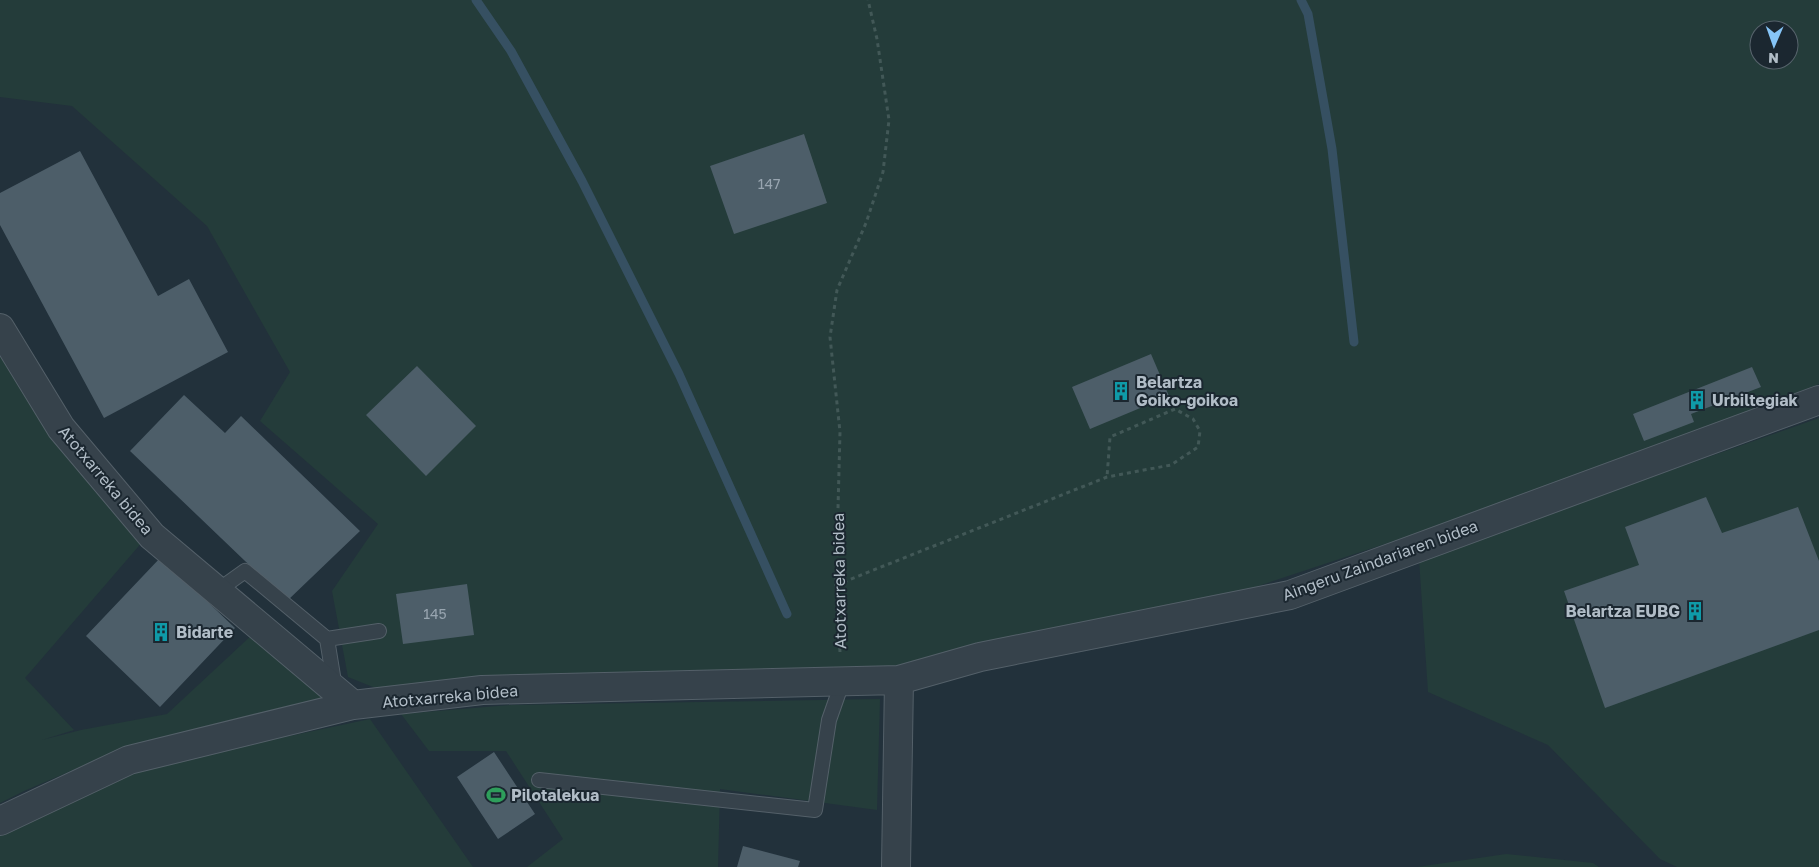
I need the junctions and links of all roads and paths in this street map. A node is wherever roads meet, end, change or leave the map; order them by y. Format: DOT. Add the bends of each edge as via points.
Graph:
graph roads {
  1 [pos="868,0"];
  2 [pos="0,328"];
  3 [pos="1819,400"];
  4 [pos="1107,477"];
  5 [pos="836,585"];
  6 [pos="217,591"];
  7 [pos="379,631"];
  8 [pos="328,639"];
  9 [pos="899,680"];
  10 [pos="842,683"];
  11 [pos="344,698"];
  12 [pos="539,780"];
  13 [pos="0,821"];
  14 [pos="896,867"];
  1 -- 5 [label="path, Atotxarreka bidea" via="888,120 883,172 866,223 837,290 830,337 840,432"];
  2 -- 6 [label="street, Atotxarreka bidea" via="61,428 152,536"];
  3 -- 9 [label="street, Aingeru Zaindariaren bidea" via="1290,595 980,657"];
  4 -- 4 [label="path" via="1110,437 1175,409 1193,418 1200,431 1198,447 1171,465"];
  4 -- 5 [label="path"];
  5 -- 10 [label="path, Atotxarreka bidea"];
  6 -- 8 [label="lane" via="244,571"];
  6 -- 11 [label="street, Atotxarreka bidea"];
  7 -- 8 [label="lane"];
  8 -- 11 [label="lane"];
  9 -- 10 [label="street, Aingeru Zaindariaren bidea"];
  9 -- 14 [label="street"];
  10 -- 11 [label="street, Atotxarreka bidea" via="482,690"];
  10 -- 12 [label="lane" via="829,720 815,810"];
  11 -- 13 [label="street, Atotxarreka bidea" via="129,760"];
}
